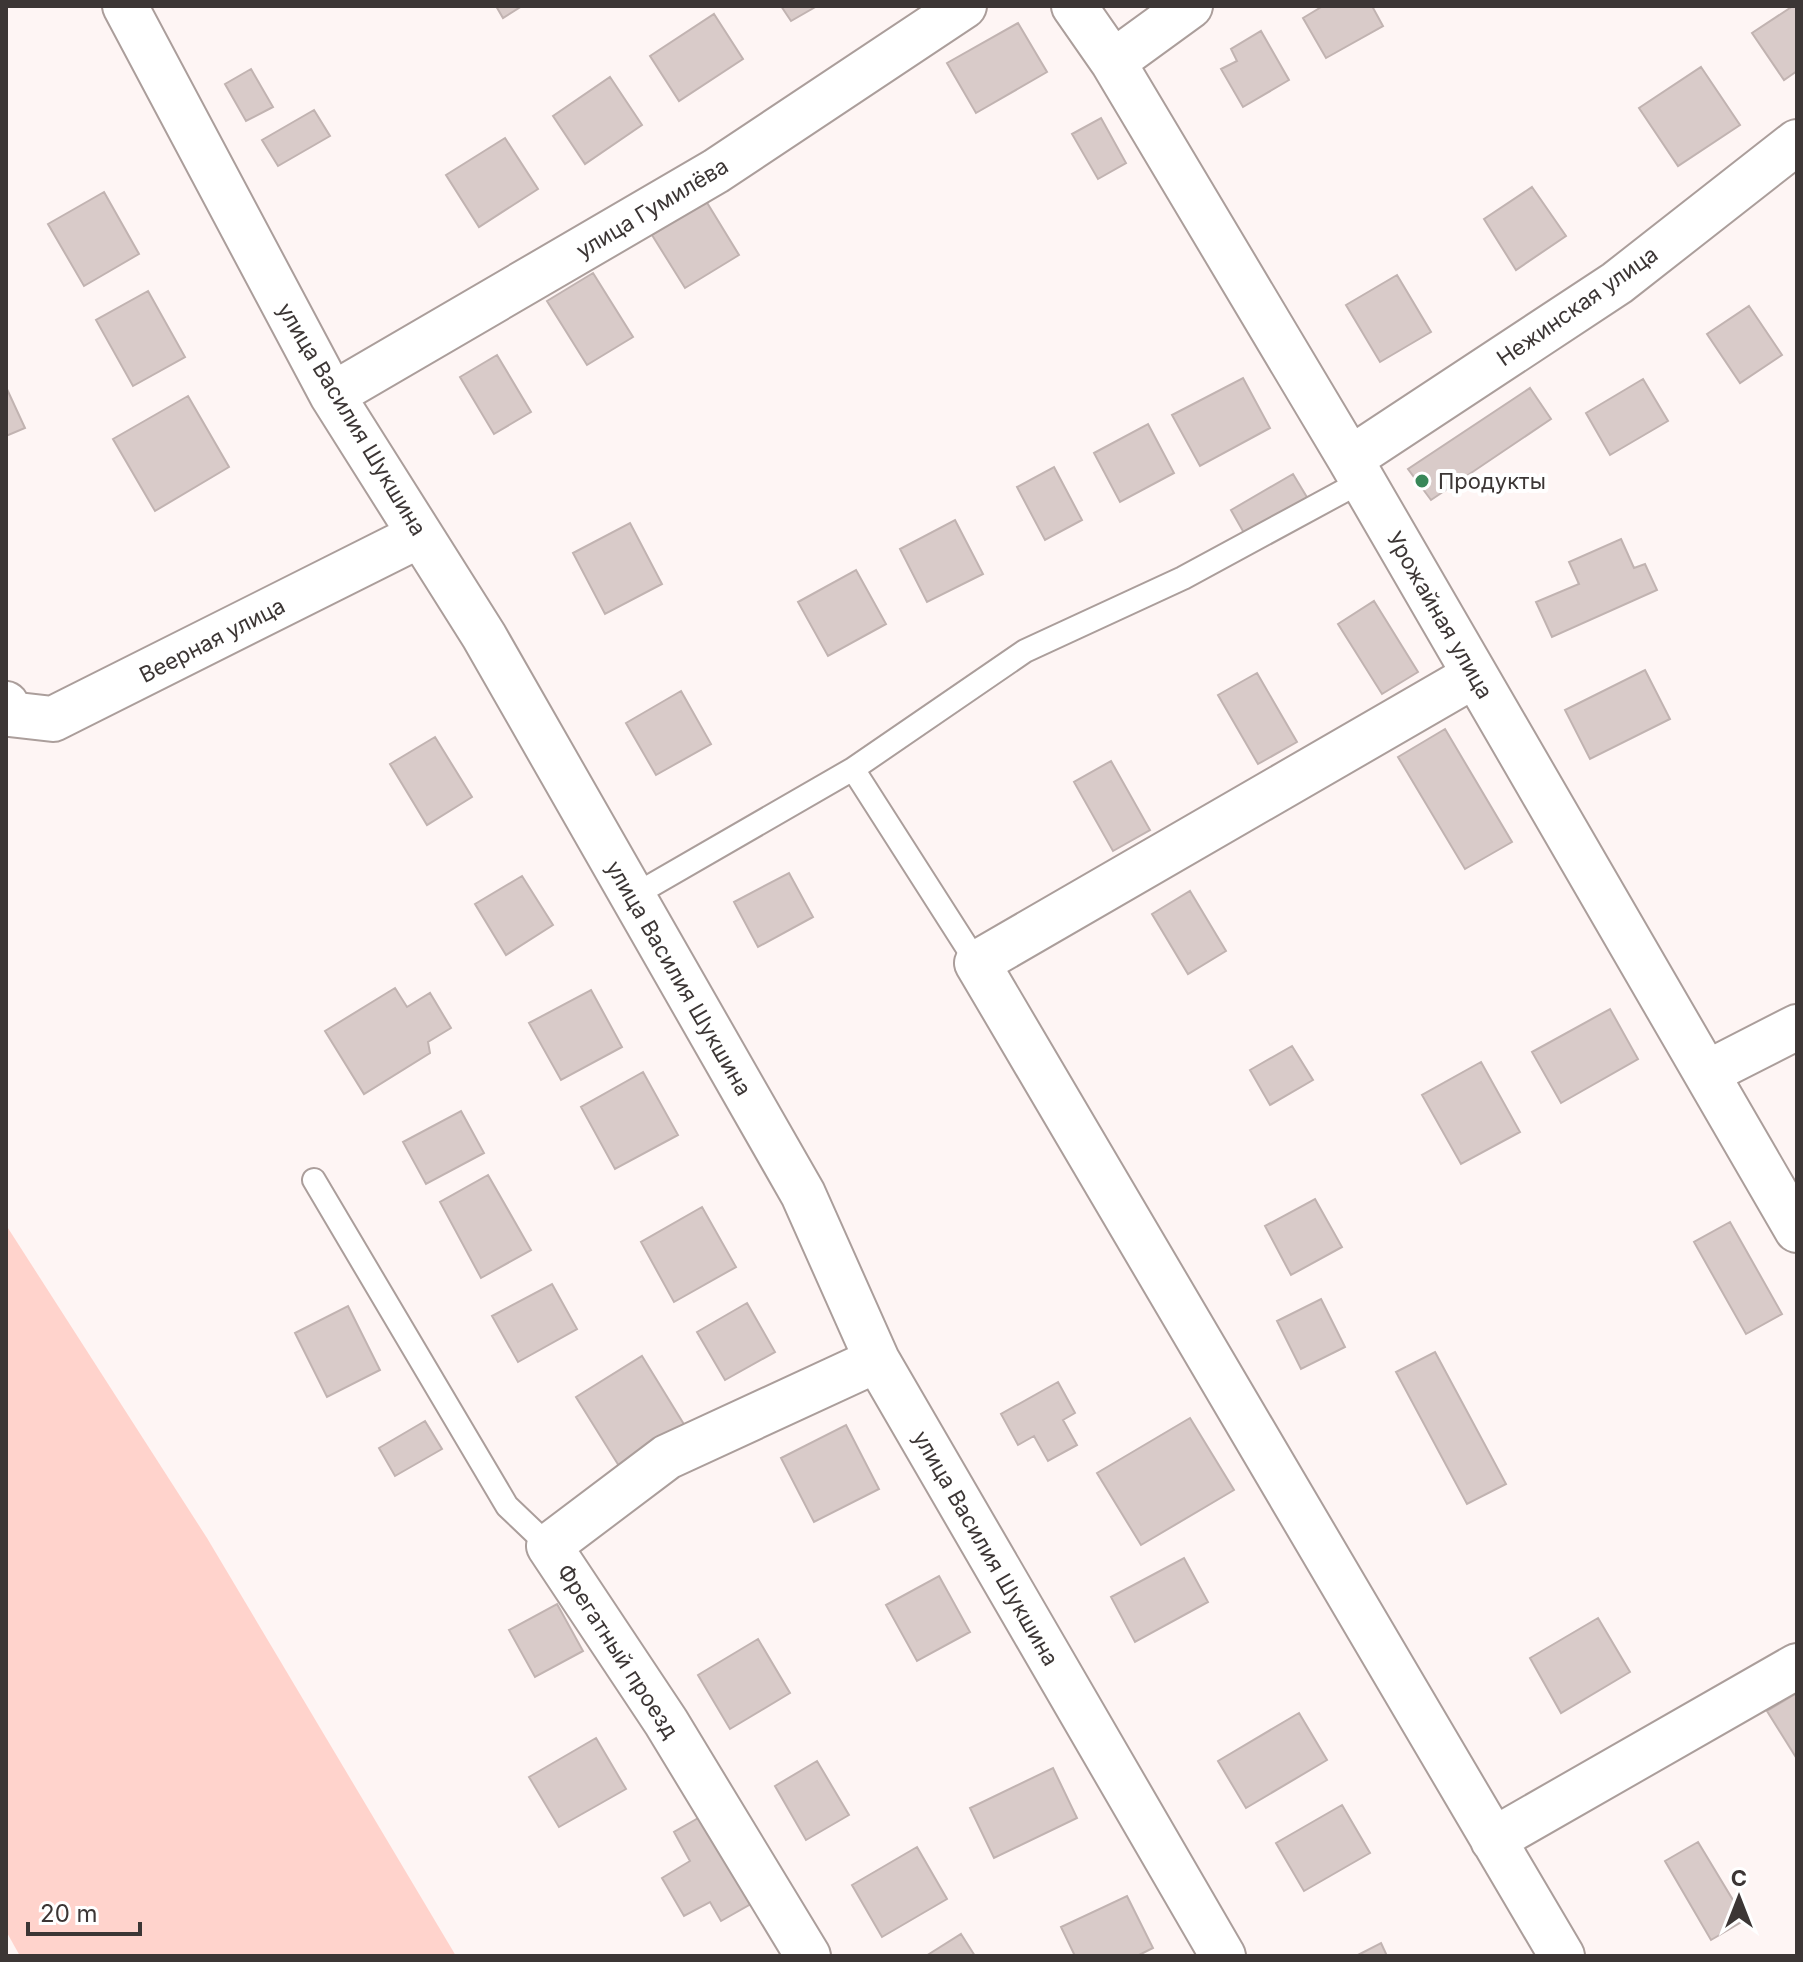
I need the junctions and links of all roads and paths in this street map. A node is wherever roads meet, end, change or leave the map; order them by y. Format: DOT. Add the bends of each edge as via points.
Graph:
graph roads {
  1 [pos="964,6"];
  2 [pos="1074,6"];
  3 [pos="1190,6"];
  4 [pos="130,8"];
  5 [pos="1113,62"];
  6 [pos="1797,142"];
  7 [pos="332,395"];
  8 [pos="1356,470"];
  9 [pos="420,535"];
  10 [pos="1475,675"];
  11 [pos="6,704"];
  12 [pos="853,769"];
  13 [pos="633,896"];
  14 [pos="977,963"];
  15 [pos="1797,1027"];
  16 [pos="1707,1073"];
  17 [pos="314,1180"];
  18 [pos="1797,1230"];
  19 [pos="877,1360"];
  20 [pos="549,1546"];
  21 [pos="1797,1666"];
  22 [pos="1493,1840"];
  23 [pos="808,1956"];
  24 [pos="1223,1956"];
  25 [pos="1562,1956"];
  1 -- 7 [label="street, улица Гумилёва" via="716,171"];
  2 -- 5 [label="street, Урожайная улица"];
  3 -- 5 [label="street"];
  4 -- 7 [label="street, улица Василия Шукшина"];
  5 -- 8 [label="street, Урожайная улица"];
  6 -- 8 [label="street, Нежинская улица" via="1617,283"];
  7 -- 9 [label="street, улица Василия Шукшина"];
  8 -- 10 [label="street, Урожайная улица"];
  8 -- 12 [label="lane" via="1183,578 1025,651"];
  9 -- 11 [label="street, Веерная улица" via="53,719 9,714"];
  9 -- 13 [label="street, улица Василия Шукшина"];
  10 -- 14 [label="street"];
  10 -- 16 [label="street, Урожайная улица"];
  12 -- 13 [label="lane"];
  12 -- 14 [label="lane"];
  13 -- 19 [label="street, улица Василия Шукшина" via="803,1194"];
  14 -- 22 [label="street"];
  15 -- 16 [label="street"];
  16 -- 18 [label="street, Урожайная улица"];
  17 -- 20 [label="lane" via="507,1506"];
  19 -- 20 [label="street, Фрегатный проезд" via="667,1457"];
  19 -- 24 [label="street, улица Василия Шукшина"];
  20 -- 23 [label="street, Фрегатный проезд" via="666,1722"];
  21 -- 22 [label="street"];
  22 -- 25 [label="street"];
}
